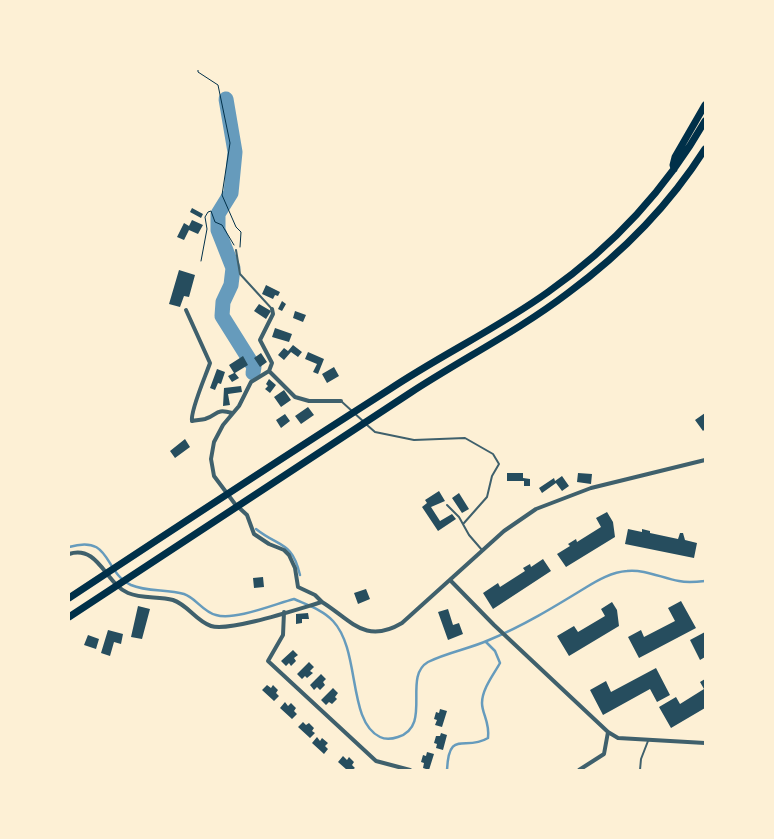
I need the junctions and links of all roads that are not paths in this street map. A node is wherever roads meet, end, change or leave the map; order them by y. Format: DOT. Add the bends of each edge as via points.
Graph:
graph roads {
  1 [pos="705,105"];
  2 [pos="705,121"];
  3 [pos="705,149"];
  4 [pos="674,169"];
  5 [pos="236,250"];
  6 [pos="272,309"];
  7 [pos="186,310"];
  8 [pos="269,371"];
  9 [pos="342,401"];
  10 [pos="232,413"];
  11 [pos="705,460"];
  12 [pos="448,505"];
  13 [pos="464,523"];
  14 [pos="482,550"];
  15 [pos="69,554"];
  16 [pos="450,580"];
  17 [pos="69,598"];
  18 [pos="322,602"];
  19 [pos="284,612"];
  20 [pos="69,617"];
  21 [pos="608,732"];
  22 [pos="649,739"];
  23 [pos="705,743"];
  24 [pos="410,770"];
  25 [pos="579,770"];
  26 [pos="640,770"];
  1 -- 4 [label="highway" via="675,157"];
  2 -- 4 [label="highway"];
  3 -- 20 [label="highway" via="672,194 627,243 568,294 422,385"];
  4 -- 17 [label="highway" via="633,219 595,255 548,292 414,373"];
  5 -- 6 [label="lane" via="240,274"];
  6 -- 8 [label="street" via="273,314 260,340 272,363"];
  7 -- 10 [label="street" via="210,363 191,413 192,420 206,419 222,410"];
  8 -- 9 [label="street" via="295,397 309,401"];
  8 -- 10 [label="street" via="251,382"];
  9 -- 13 [label="lane" via="375,432 414,440 465,438 493,454 499,464 487,497"];
  10 -- 18 [label="street" via="214,442 211,459 214,476 247,515 254,534 289,555 298,587"];
  11 -- 14 [label="street" via="557,499 520,519"];
  12 -- 13 [label="lane"];
  13 -- 14 [label="lane"];
  14 -- 16 [label="street"];
  15 -- 19 [label="street" via="82,552 89,555 121,590 172,600 209,625 219,628"];
  16 -- 18 [label="street" via="402,623 385,631 361,630"];
  16 -- 21 [label="street"];
  18 -- 19 [label="street"];
  19 -- 24 [label="street" via="283,635 268,661 376,761"];
  21 -- 22 [label="street" via="618,738"];
  21 -- 25 [label="street" via="604,754"];
  22 -- 23 [label="street"];
  22 -- 26 [label="lane"];
}
